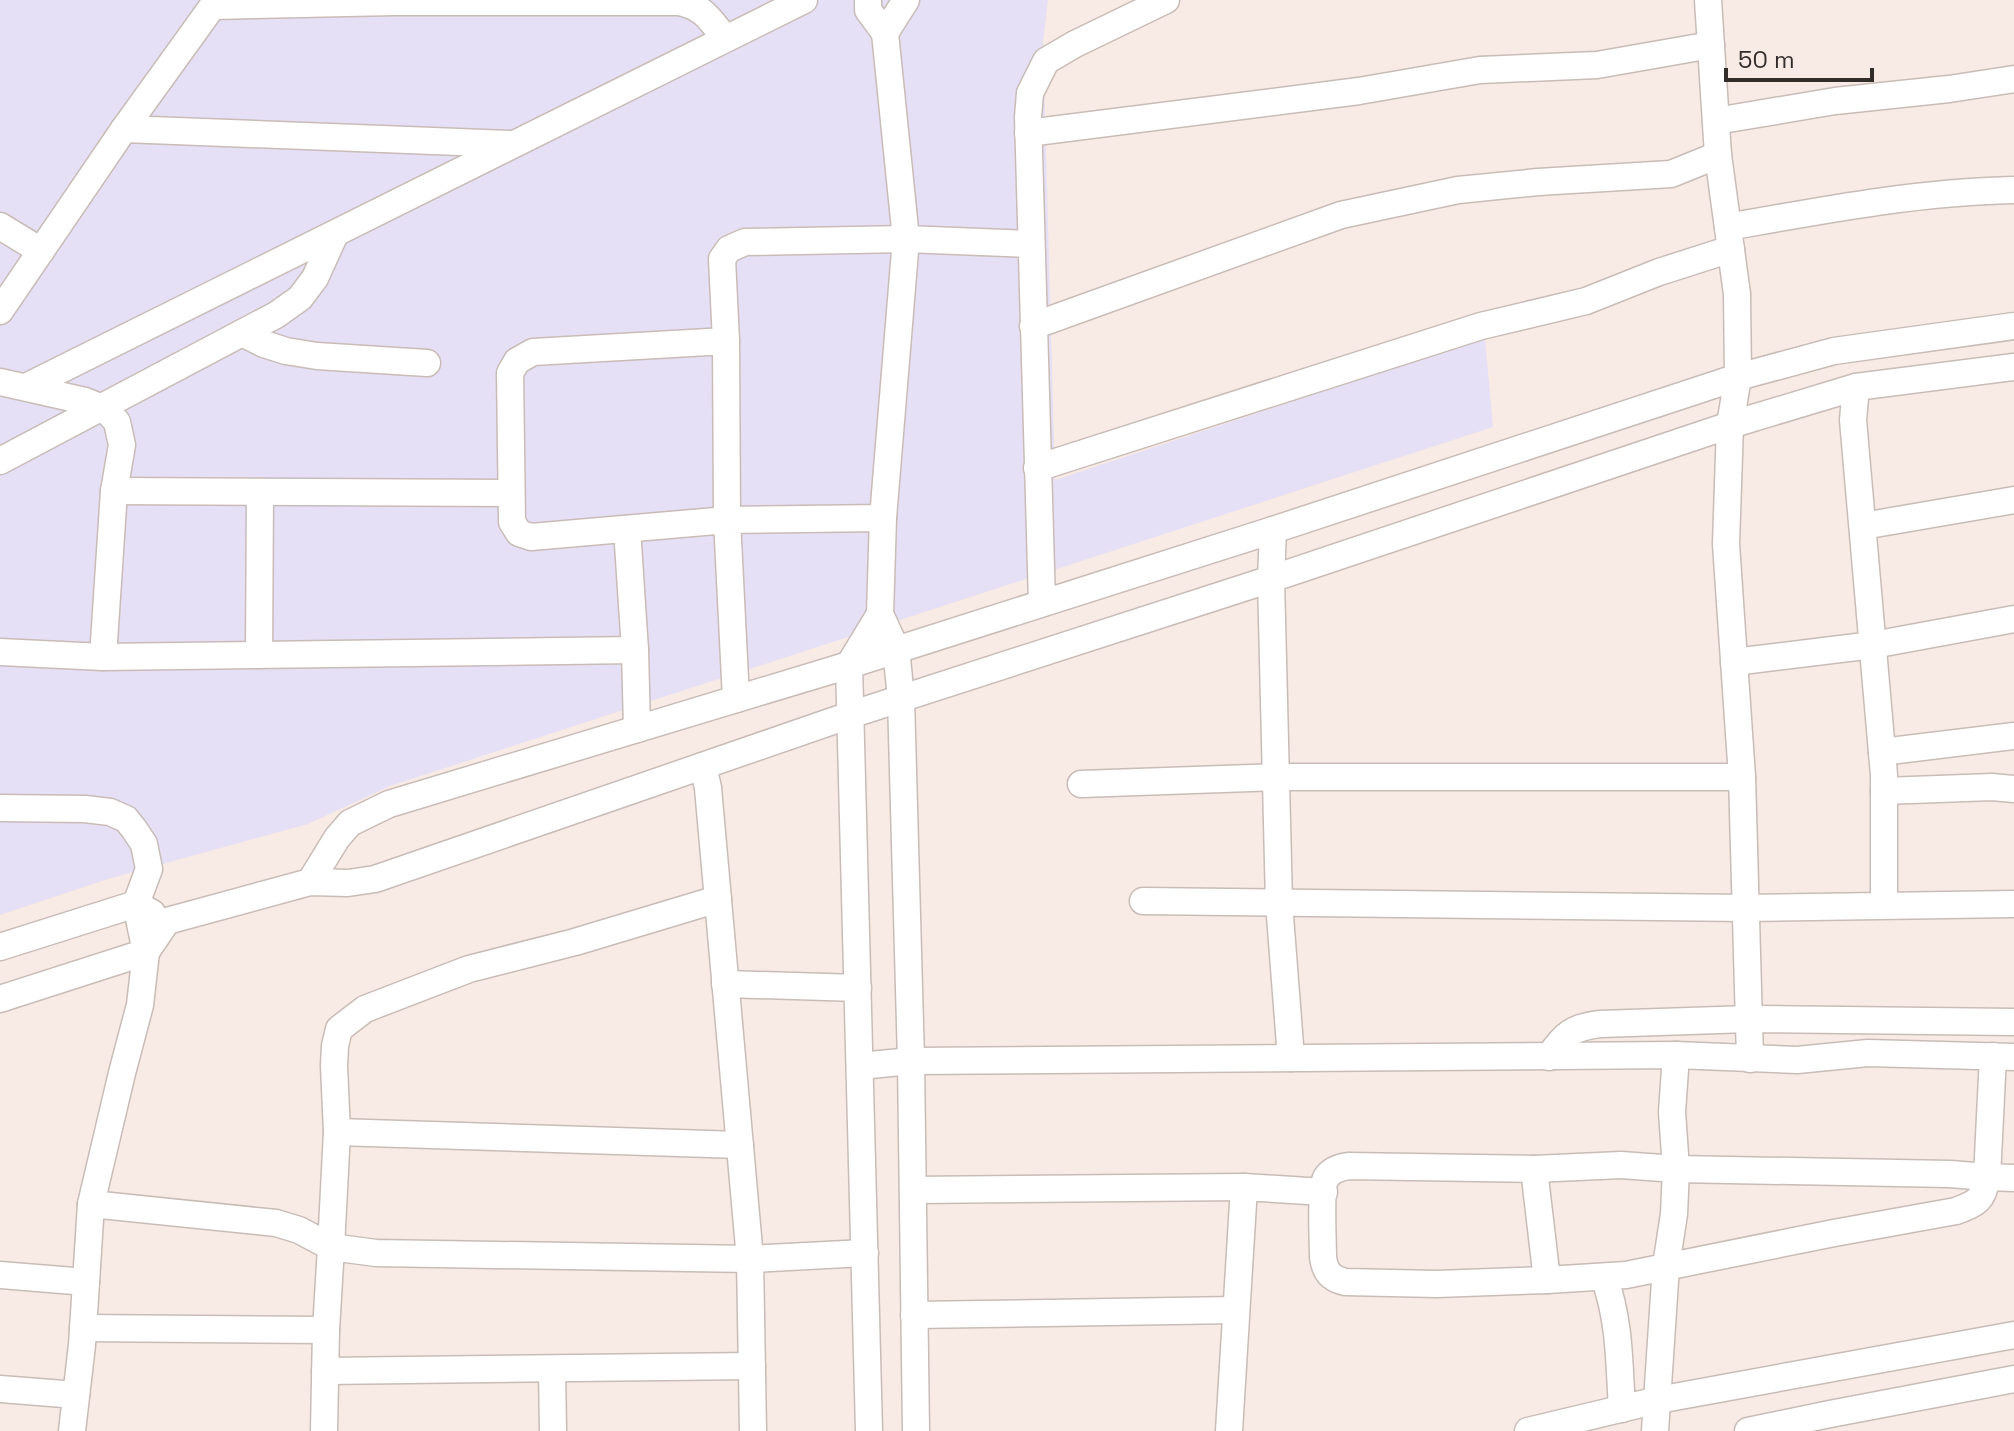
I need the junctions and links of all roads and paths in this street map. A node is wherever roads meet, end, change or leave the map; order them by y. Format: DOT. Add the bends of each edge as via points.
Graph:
graph roads {
  1 [pos="804,0"];
  2 [pos="906,0"];
  3 [pos="1166,0"];
  4 [pos="1708,0"];
  5 [pos="216,3"];
  6 [pos="876,3"];
  7 [pos="885,33"];
  8 [pos="725,38"];
  9 [pos="1711,45"];
  10 [pos="2014,79"];
  11 [pos="1716,121"];
  12 [pos="124,129"];
  13 [pos="1028,133"];
  14 [pos="513,144"];
  15 [pos="1718,155"];
  16 [pos="2014,190"];
  17 [pos="0,226"];
  18 [pos="335,234"];
  19 [pos="1730,238"];
  20 [pos="906,239"];
  21 [pos="1031,244"];
  22 [pos="41,251"];
  23 [pos="0,311"];
  24 [pos="1033,326"];
  25 [pos="2014,326"];
  26 [pos="242,333"];
  27 [pos="726,341"];
  28 [pos="427,363"];
  29 [pos="2014,367"];
  30 [pos="1738,377"];
  31 [pos="0,382"];
  32 [pos="26,387"];
  33 [pos="1856,387"];
  34 [pos="100,407"];
  35 [pos="1730,425"];
  36 [pos="0,461"];
  37 [pos="1037,468"];
  38 [pos="114,491"];
  39 [pos="260,492"];
  40 [pos="511,493"];
  41 [pos="2014,500"];
  42 [pos="883,518"];
  43 [pos="727,520"];
  44 [pos="1863,526"];
  45 [pos="627,529"];
  46 [pos="1273,530"];
  47 [pos="1271,579"];
  48 [pos="1042,603"];
  49 [pos="880,614"];
  50 [pos="2014,619"];
  51 [pos="1873,645"];
  52 [pos="896,649"];
  53 [pos="635,650"];
  54 [pos="0,652"];
  55 [pos="259,655"];
  56 [pos="103,657"];
  57 [pos="1734,662"];
  58 [pos="849,665"];
  59 [pos="901,698"];
  60 [pos="736,699"];
  61 [pos="850,715"];
  62 [pos="637,729"];
  63 [pos="2014,736"];
  64 [pos="1882,752"];
  65 [pos="703,766"];
  66 [pos="1276,777"];
  67 [pos="1742,777"];
  68 [pos="1081,784"];
  69 [pos="2014,789"];
  70 [pos="1884,791"];
  71 [pos="0,808"];
  72 [pos="310,882"];
  73 [pos="718,899"];
  74 [pos="1143,901"];
  75 [pos="1279,903"];
  76 [pos="136,904"];
  77 [pos="2014,904"];
  78 [pos="1884,905"];
  79 [pos="1746,908"];
  80 [pos="167,921"];
  81 [pos="0,947"];
  82 [pos="146,952"];
  83 [pos="725,984"];
  84 [pos="858,988"];
  85 [pos="0,999"];
  86 [pos="1749,1019"];
  87 [pos="2014,1022"];
  88 [pos="1676,1055"];
  89 [pos="1549,1057"];
  90 [pos="2004,1057"];
  91 [pos="1291,1058"];
  92 [pos="1750,1059"];
  93 [pos="911,1061"];
  94 [pos="860,1066"];
  95 [pos="337,1132"];
  96 [pos="740,1145"];
  97 [pos="1534,1169"];
  98 [pos="1676,1169"];
  99 [pos="1987,1177"];
  100 [pos="2014,1178"];
  101 [pos="1244,1187"];
  102 [pos="913,1190"];
  103 [pos="1324,1192"];
  104 [pos="91,1204"];
  105 [pos="331,1247"];
  106 [pos="865,1253"];
  107 [pos="750,1259"];
  108 [pos="1666,1266"];
  109 [pos="0,1275"];
  110 [pos="1604,1277"];
  111 [pos="1547,1280"];
  112 [pos="86,1282"];
  113 [pos="1236,1310"];
  114 [pos="914,1315"];
  115 [pos="83,1328"];
  116 [pos="326,1330"];
  117 [pos="2014,1335"];
  118 [pos="752,1366"];
  119 [pos="552,1369"];
  120 [pos="325,1371"];
  121 [pos="2014,1379"];
  122 [pos="0,1389"];
  123 [pos="76,1395"];
  124 [pos="1658,1400"];
  125 [pos="1622,1409"];
  126 [pos="1832,1422"];
  127 [pos="72,1431"];
  128 [pos="324,1431"];
  129 [pos="553,1431"];
  130 [pos="753,1431"];
  131 [pos="869,1431"];
  132 [pos="916,1431"];
  133 [pos="1229,1431"];
  134 [pos="1528,1431"];
  135 [pos="1655,1431"];
  136 [pos="1748,1431"];
  1 -- 8 [label="street"];
  2 -- 7 [label="street"];
  3 -- 13 [label="street" via="1046,61 1030,93"];
  4 -- 9 [label="street"];
  5 -- 8 [label="street" via="679,2 694,5"];
  5 -- 12 [label="street"];
  6 -- 7 [label="street"];
  7 -- 20 [label="street"];
  8 -- 14 [label="street"];
  9 -- 11 [label="street"];
  9 -- 13 [label="street" via="1597,65 1480,70 1359,91"];
  10 -- 11 [label="street"];
  11 -- 15 [label="street"];
  12 -- 14 [label="street"];
  12 -- 22 [label="street"];
  13 -- 21 [label="street"];
  14 -- 18 [label="street"];
  15 -- 19 [label="street"];
  15 -- 24 [label="street" via="1671,174 1458,190 1341,215"];
  16 -- 19 [label="street" via="1842,206"];
  17 -- 22 [label="street"];
  18 -- 26 [label="street" via="300,298"];
  18 -- 32 [label="street"];
  19 -- 30 [label="street"];
  19 -- 37 [label="street" via="1586,301 1481,326"];
  20 -- 21 [label="street"];
  20 -- 27 [label="street" via="745,242 729,249 722,259"];
  20 -- 42 [label="street"];
  21 -- 24 [label="street"];
  22 -- 23 [label="street"];
  24 -- 37 [label="street"];
  25 -- 30 [label="street" via="1834,351"];
  26 -- 28 [label="street" via="286,351"];
  26 -- 34 [label="street"];
  27 -- 40 [label="street" via="533,352 517,361 510,373"];
  27 -- 43 [label="street"];
  29 -- 33 [label="street"];
  30 -- 35 [label="street"];
  30 -- 46 [label="street"];
  31 -- 32 [label="street"];
  32 -- 34 [label="street"];
  33 -- 35 [label="street"];
  33 -- 44 [label="street" via="1853,420"];
  34 -- 36 [label="street"];
  34 -- 38 [label="street" via="117,422 122,445"];
  35 -- 47 [label="street"];
  35 -- 57 [label="street" via="1726,544"];
  37 -- 48 [label="street"];
  38 -- 39 [label="street"];
  38 -- 56 [label="street"];
  39 -- 40 [label="street"];
  39 -- 55 [label="street"];
  40 -- 45 [label="street" via="512,522 519,533 531,537"];
  41 -- 44 [label="street"];
  42 -- 43 [label="street"];
  42 -- 49 [label="street"];
  43 -- 45 [label="street"];
  43 -- 60 [label="street"];
  44 -- 51 [label="street"];
  45 -- 53 [label="street"];
  46 -- 47 [label="street"];
  46 -- 48 [label="street"];
  47 -- 59 [label="street"];
  47 -- 66 [label="street"];
  48 -- 52 [label="street"];
  49 -- 52 [label="street"];
  49 -- 58 [label="street"];
  50 -- 51 [label="street"];
  51 -- 57 [label="street"];
  51 -- 64 [label="street"];
  52 -- 58 [label="street"];
  52 -- 59 [label="street"];
  53 -- 55 [label="street"];
  53 -- 62 [label="street"];
  54 -- 56 [label="street"];
  55 -- 56 [label="street"];
  57 -- 67 [label="street"];
  58 -- 60 [label="street"];
  58 -- 61 [label="street"];
  59 -- 61 [label="street"];
  59 -- 93 [label="street"];
  60 -- 62 [label="street"];
  61 -- 65 [label="street"];
  61 -- 84 [label="street"];
  62 -- 72 [label="street" via="389,804 350,823"];
  63 -- 64 [label="street"];
  64 -- 70 [label="street"];
  65 -- 72 [label="street" via="375,879"];
  65 -- 73 [label="street"];
  66 -- 67 [label="street"];
  66 -- 68 [label="street"];
  66 -- 75 [label="street"];
  67 -- 79 [label="street"];
  69 -- 70 [label="street"];
  70 -- 78 [label="street"];
  71 -- 76 [label="street" via="85,809 126,819 144,844 149,869"];
  72 -- 80 [label="street"];
  73 -- 83 [label="street"];
  73 -- 95 [label="street" via="469,969 365,1009 339,1029 335,1046"];
  74 -- 75 [label="street"];
  75 -- 79 [label="street"];
  75 -- 91 [label="street"];
  76 -- 80 [label="street"];
  76 -- 81 [label="street"];
  76 -- 82 [label="street"];
  77 -- 78 [label="street"];
  78 -- 79 [label="street"];
  79 -- 86 [label="street"];
  80 -- 82 [label="street"];
  82 -- 85 [label="street"];
  82 -- 104 [label="street" via="140,1005"];
  83 -- 84 [label="street"];
  83 -- 96 [label="street"];
  84 -- 94 [label="street"];
  86 -- 87 [label="street"];
  86 -- 89 [label="street" via="1585,1026 1559,1041"];
  86 -- 92 [label="street"];
  88 -- 89 [label="street"];
  88 -- 92 [label="street"];
  88 -- 98 [label="street"];
  89 -- 91 [label="street"];
  90 -- 92 [label="street" via="1868,1053"];
  90 -- 99 [label="street"];
  91 -- 93 [label="street"];
  93 -- 94 [label="street"];
  93 -- 102 [label="street"];
  94 -- 106 [label="street"];
  95 -- 96 [label="street"];
  95 -- 105 [label="street"];
  96 -- 107 [label="street"];
  97 -- 98 [label="street"];
  97 -- 103 [label="street" via="1349,1166 1326,1177"];
  97 -- 111 [label="street"];
  98 -- 99 [label="street"];
  98 -- 108 [label="street"];
  99 -- 100 [label="street"];
  99 -- 108 [label="street" via="1981,1198 1956,1211"];
  101 -- 102 [label="street"];
  101 -- 103 [label="street"];
  101 -- 113 [label="street"];
  102 -- 114 [label="street"];
  103 -- 111 [label="street" via="1323,1257 1333,1279 1437,1284"];
  104 -- 105 [label="street" via="276,1223"];
  104 -- 112 [label="street"];
  105 -- 107 [label="street" via="376,1253"];
  105 -- 116 [label="street"];
  106 -- 107 [label="street"];
  106 -- 131 [label="street"];
  107 -- 118 [label="street"];
  108 -- 110 [label="street"];
  108 -- 124 [label="street"];
  109 -- 112 [label="street"];
  110 -- 111 [label="street"];
  110 -- 125 [label="street" via="1617,1326"];
  112 -- 115 [label="street"];
  113 -- 114 [label="street"];
  113 -- 133 [label="street"];
  114 -- 132 [label="street"];
  115 -- 116 [label="street"];
  115 -- 123 [label="street"];
  116 -- 120 [label="street"];
  117 -- 124 [label="street"];
  118 -- 119 [label="street"];
  118 -- 130 [label="street"];
  119 -- 120 [label="street"];
  119 -- 129 [label="street"];
  120 -- 128 [label="street"];
  121 -- 126 [label="street"];
  122 -- 123 [label="street"];
  123 -- 127 [label="street"];
  124 -- 125 [label="street"];
  124 -- 135 [label="street"];
  125 -- 134 [label="street"];
  126 -- 136 [label="street"];
}
